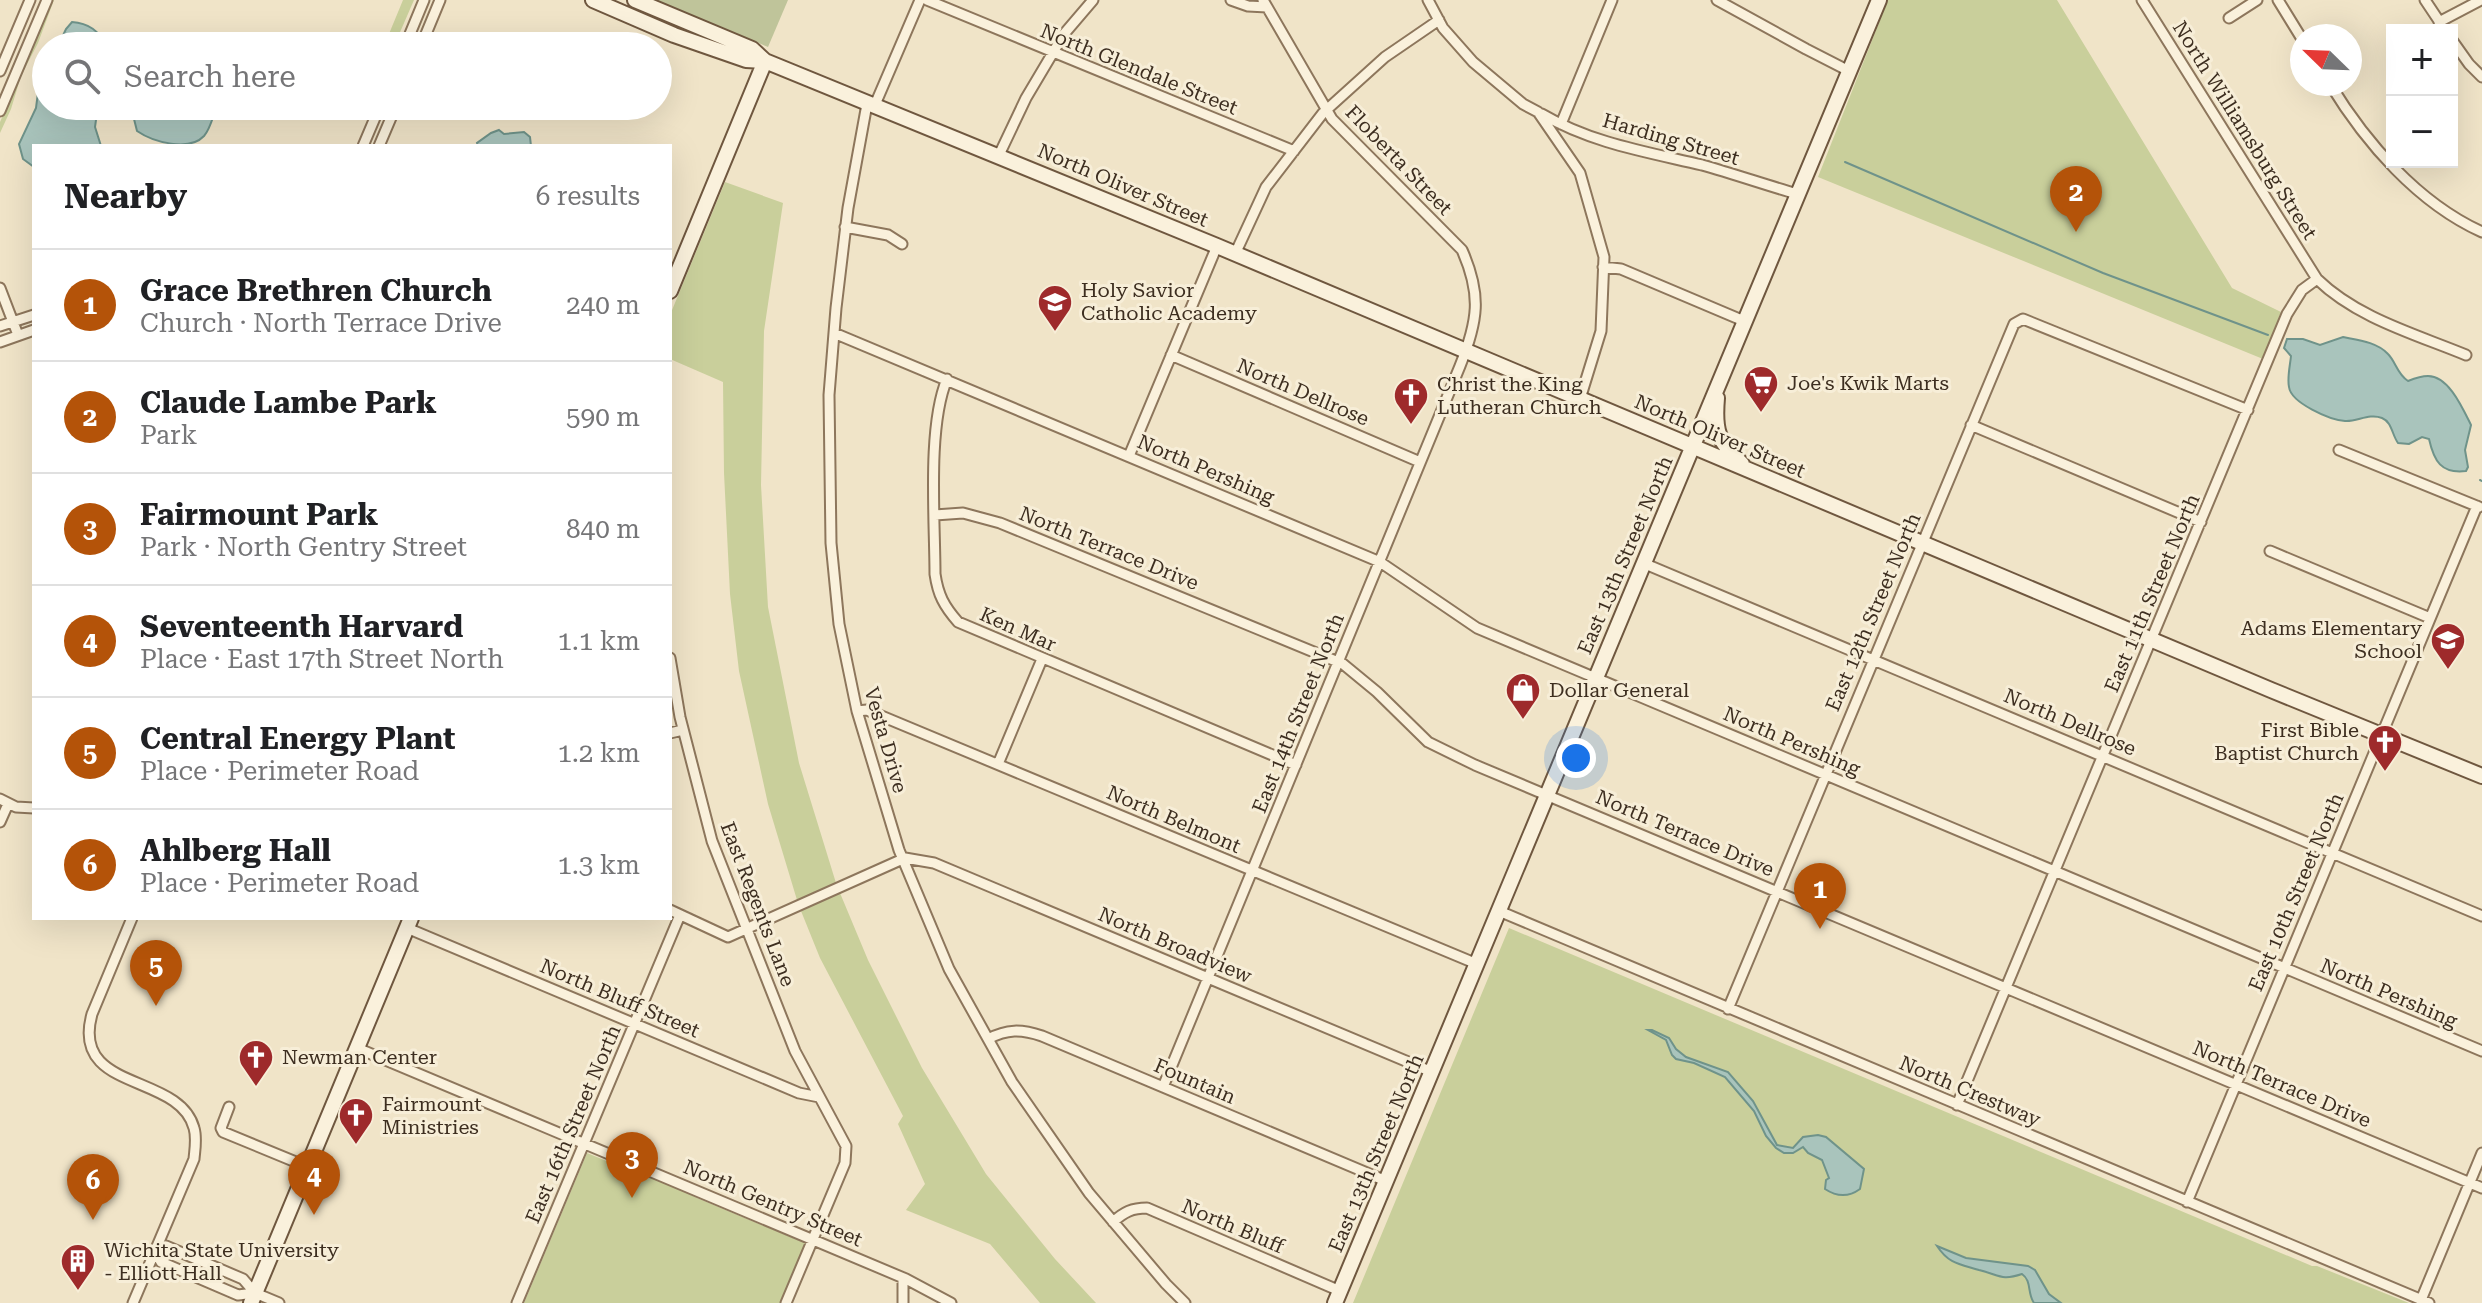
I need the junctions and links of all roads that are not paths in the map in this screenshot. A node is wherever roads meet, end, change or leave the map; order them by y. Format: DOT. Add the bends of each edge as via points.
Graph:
graph roads {
  1 [pos="30,0"];
  2 [pos="47,0"];
  3 [pos="424,0"];
  4 [pos="440,0"];
  5 [pos="593,0"];
  6 [pos="635,0"];
  7 [pos="920,0"];
  8 [pos="927,0"];
  9 [pos="1093,0"];
  10 [pos="1231,0"];
  11 [pos="1428,0"];
  12 [pos="1612,0"];
  13 [pos="1717,0"];
  14 [pos="1879,0"];
  15 [pos="2142,0"];
  16 [pos="2257,0"];
  17 [pos="2278,0"];
  18 [pos="2425,0"];
  19 [pos="2481,0"];
  20 [pos="1265,4"];
  21 [pos="2229,18"];
  22 [pos="1439,20"];
  23 [pos="2293,24"];
  24 [pos="2441,24"];
  25 [pos="2445,24"];
  26 [pos="33,32"];
  27 [pos="411,32"];
  28 [pos="427,32"];
  29 [pos="667,32"];
  30 [pos="672,34"];
  31 [pos="32,35"];
  32 [pos="2458,48"];
  33 [pos="1053,53"];
  34 [pos="765,61"];
  35 [pos="0,71"];
  36 [pos="1849,71"];
  37 [pos="2482,77"];
  38 [pos="2337,96"];
  39 [pos="870,105"];
  40 [pos="1328,109"];
  41 [pos="0,111"];
  42 [pos="1538,112"];
  43 [pos="374,120"];
  44 [pos="390,120"];
  45 [pos="1561,124"];
  46 [pos="364,144"];
  47 [pos="380,144"];
  48 [pos="1294,151"];
  49 [pos="999,155"];
  50 [pos="1797,194"];
  51 [pos="845,227"];
  52 [pos="2482,232"];
  53 [pos="902,244"];
  54 [pos="1217,246"];
  55 [pos="1235,254"];
  56 [pos="1603,267"];
  57 [pos="2317,279"];
  58 [pos="672,286"];
  59 [pos="0,288"];
  60 [pos="32,316"];
  61 [pos="13,321"];
  62 [pos="1744,321"];
  63 [pos="32,331"];
  64 [pos="834,333"];
  65 [pos="1,335"];
  66 [pos="18,335"];
  67 [pos="1466,351"];
  68 [pos="1171,355"];
  69 [pos="2466,355"];
  70 [pos="947,379"];
  71 [pos="1717,386"];
  72 [pos="1580,399"];
  73 [pos="2248,410"];
  74 [pos="1971,425"];
  75 [pos="1692,446"];
  76 [pos="2339,450"];
  77 [pos="1129,456"];
  78 [pos="1420,462"];
  79 [pos="1748,470"];
  80 [pos="2479,508"];
  81 [pos="935,515"];
  82 [pos="2201,522"];
  83 [pos="1922,542"];
  84 [pos="2270,551"];
  85 [pos="1380,562"];
  86 [pos="1643,563"];
  87 [pos="2430,618"];
  88 [pos="2152,639"];
  89 [pos="1042,659"];
  90 [pos="1873,659"];
  91 [pos="1339,663"];
  92 [pos="672,669"];
  93 [pos="1595,678"];
  94 [pos="857,711"];
  95 [pos="683,730"];
  96 [pos="672,733"];
  97 [pos="2381,735"];
  98 [pos="2104,755"];
  99 [pos="998,764"];
  100 [pos="1296,765"];
  101 [pos="1824,774"];
  102 [pos="2482,776"];
  103 [pos="1547,795"];
  104 [pos="4,802"];
  105 [pos="32,808"];
  106 [pos="0,822"];
  107 [pos="2332,853"];
  108 [pos="903,859"];
  109 [pos="1252,871"];
  110 [pos="2055,871"];
  111 [pos="1776,891"];
  112 [pos="672,911"];
  113 [pos="1499,911"];
  114 [pos="680,915"];
  115 [pos="2482,916"];
  116 [pos="131,920"];
  117 [pos="409,923"];
  118 [pos="746,929"];
  119 [pos="1477,964"];
  120 [pos="2284,968"];
  121 [pos="1208,978"];
  122 [pos="2006,988"];
  123 [pos="1728,1009"];
  124 [pos="636,1024"];
  125 [pos="988,1039"];
  126 [pos="357,1048"];
  127 [pos="2482,1051"];
  128 [pos="1432,1072"];
  129 [pos="2236,1084"];
  130 [pos="1163,1087"];
  131 [pos="819,1097"];
  132 [pos="1957,1105"];
  133 [pos="229,1107"];
  134 [pos="585,1143"];
  135 [pos="2482,1153"];
  136 [pos="308,1167"];
  137 [pos="1386,1181"];
  138 [pos="2470,1183"];
  139 [pos="2482,1188"];
  140 [pos="2187,1202"];
  141 [pos="1113,1222"];
  142 [pos="813,1240"];
  143 [pos="155,1251"];
  144 [pos="903,1278"];
  145 [pos="1338,1297"];
  146 [pos="253,1298"];
  147 [pos="2425,1301"];
  148 [pos="133,1303"];
  149 [pos="279,1303"];
  150 [pos="517,1303"];
  151 [pos="786,1303"];
  152 [pos="903,1303"];
  153 [pos="951,1303"];
  154 [pos="1185,1303"];
  1 -- 35 [label="street"];
  2 -- 26 [label="street"];
  3 -- 27 [label="street"];
  4 -- 28 [label="street"];
  5 -- 29 [label="main road, North Oliver Street"];
  6 -- 34 [label="main road, North Oliver Street" via="752,49"];
  7 -- 39 [label="street, Vesta Drive"];
  8 -- 33 [label="street, North Glendale Street"];
  9 -- 33 [label="street"];
  10 -- 20 [label="street"];
  11 -- 22 [label="street"];
  12 -- 45 [label="street"];
  13 -- 36 [label="street"];
  14 -- 36 [label="main road, East 13th Street North"];
  15 -- 57 [label="street, North Williamsburg Street"];
  16 -- 21 [label="street"];
  17 -- 23 [label="street"];
  18 -- 24 [label="street"];
  19 -- 25 [label="street"];
  20 -- 40 [label="street, Floberta Street"];
  22 -- 40 [label="street" via="1385,57"];
  22 -- 42 [label="street" via="1473,62"];
  30 -- 34 [label="main road, North Oliver Street" via="746,60"];
  31 -- 41 [label="street"];
  32 -- 37 [label="street"];
  33 -- 48 [label="street, North Glendale Street"];
  33 -- 49 [label="street"];
  34 -- 39 [label="main road, North Oliver Street"];
  34 -- 58 [label="main road"];
  36 -- 50 [label="main road, East 13th Street North"];
  38 -- 52 [label="street" via="2402,175 2457,221"];
  39 -- 49 [label="main road, North Oliver Street"];
  39 -- 51 [label="street, Vesta Drive"];
  40 -- 48 [label="street"];
  40 -- 67 [label="street, Floberta Street" via="1462,250 1477,298"];
  42 -- 45 [label="street, Harding Street"];
  42 -- 56 [label="street" via="1580,173"];
  43 -- 46 [label="street"];
  44 -- 47 [label="street"];
  45 -- 50 [label="street, Harding Street" via="1613,144"];
  48 -- 55 [label="street" via="1266,187"];
  49 -- 54 [label="main road, North Oliver Street"];
  50 -- 62 [label="main road, East 13th Street North"];
  51 -- 53 [label="street" via="888,235"];
  51 -- 64 [label="street, Vesta Drive"];
  54 -- 55 [label="main road, North Oliver Street"];
  54 -- 68 [label="street"];
  55 -- 67 [label="main road, North Oliver Street"];
  56 -- 62 [label="street" via="1621,269"];
  56 -- 72 [label="street" via="1601,331"];
  57 -- 69 [label="street, North Williamsburg Street" via="2359,311"];
  57 -- 73 [label="street, East 11th Street North" via="2294,300"];
  59 -- 61 [label="street"];
  60 -- 61 [label="street"];
  61 -- 65 [label="street"];
  61 -- 66 [label="street"];
  62 -- 71 [label="main road, East 13th Street North"];
  63 -- 66 [label="street"];
  64 -- 70 [label="street, North Pershing"];
  64 -- 94 [label="street, Vesta Drive" via="829,395 831,543 839,624"];
  65 -- 66 [label="street"];
  67 -- 72 [label="main road, North Oliver Street"];
  67 -- 78 [label="street, East 14th Street North"];
  68 -- 77 [label="street"];
  68 -- 78 [label="street, North Dellrose"];
  70 -- 77 [label="street, North Pershing"];
  70 -- 81 [label="street, Ken Mar" via="939,398"];
  71 -- 75 [label="main road, East 13th Street North"];
  71 -- 79 [label="main road" via="1717,432"];
  72 -- 75 [label="main road, North Oliver Street"];
  73 -- 74 [label="street, East 12th Street North" via="2023,319 2014,324"];
  73 -- 82 [label="street, East 11th Street North"];
  74 -- 82 [label="street"];
  74 -- 83 [label="street, East 12th Street North"];
  75 -- 79 [label="main road, North Oliver Street"];
  75 -- 86 [label="main road, East 13th Street North"];
  76 -- 80 [label="street"];
  77 -- 85 [label="street, North Pershing"];
  78 -- 85 [label="street, East 14th Street North"];
  79 -- 83 [label="main road, North Oliver Street"];
  80 -- 87 [label="street, East 10th Street North"];
  81 -- 89 [label="street, Ken Mar" via="935,574 943,605 958,622"];
  81 -- 91 [label="street, North Terrace Drive" via="963,513 1000,523"];
  82 -- 88 [label="street, East 11th Street North"];
  83 -- 88 [label="main road, North Oliver Street"];
  83 -- 90 [label="street, East 12th Street North"];
  84 -- 87 [label="street"];
  85 -- 91 [label="street, East 14th Street North"];
  85 -- 93 [label="street, North Pershing" via="1477,628"];
  86 -- 90 [label="street, North Dellrose"];
  86 -- 93 [label="main road, East 13th Street North"];
  87 -- 97 [label="street, East 10th Street North"];
  88 -- 97 [label="main road, North Oliver Street"];
  88 -- 98 [label="street, East 11th Street North"];
  89 -- 99 [label="street"];
  89 -- 100 [label="street, Ken Mar"];
  90 -- 98 [label="street, North Dellrose"];
  90 -- 101 [label="street, East 12th Street North"];
  91 -- 100 [label="street, East 14th Street North"];
  91 -- 103 [label="street, North Terrace Drive" via="1428,742"];
  92 -- 95 [label="street, East Regents Lane"];
  93 -- 101 [label="street, North Pershing"];
  93 -- 103 [label="main road, East 13th Street North"];
  94 -- 99 [label="street, North Belmont" via="867,710"];
  94 -- 108 [label="street, Vesta Drive"];
  95 -- 96 [label="street"];
  95 -- 118 [label="street, East Regents Lane" via="712,841"];
  97 -- 102 [label="main road, North Oliver Street"];
  97 -- 107 [label="street, East 10th Street North"];
  98 -- 107 [label="street, North Dellrose"];
  98 -- 110 [label="street, East 11th Street North"];
  99 -- 109 [label="street, North Belmont"];
  100 -- 109 [label="street, East 14th Street North"];
  101 -- 110 [label="street, North Pershing"];
  101 -- 111 [label="street, East 12th Street North"];
  103 -- 111 [label="street, North Terrace Drive"];
  103 -- 113 [label="main road, East 13th Street North"];
  104 -- 105 [label="street"];
  104 -- 106 [label="street"];
  107 -- 115 [label="street, North Dellrose"];
  107 -- 120 [label="street, East 10th Street North"];
  108 -- 118 [label="street"];
  108 -- 121 [label="street, North Broadview" via="934,863"];
  108 -- 125 [label="street, Vesta Drive" via="949,969"];
  109 -- 119 [label="street, North Belmont"];
  109 -- 121 [label="street, East 14th Street North"];
  110 -- 120 [label="street, North Pershing"];
  110 -- 122 [label="street, East 11th Street North"];
  111 -- 122 [label="street, North Terrace Drive"];
  111 -- 123 [label="street, East 12th Street North"];
  112 -- 114 [label="street"];
  113 -- 119 [label="main road, East 13th Street North"];
  113 -- 123 [label="street, North Crestway"];
  114 -- 118 [label="street" via="728,937"];
  114 -- 124 [label="street, East 16th Street North"];
  116 -- 143 [label="street" via="89,1031 95,1054 107,1069 172,1098 194,1125 194,1159"];
  117 -- 124 [label="street, North Bluff Street"];
  117 -- 126 [label="main road"];
  118 -- 131 [label="street, East Regents Lane"];
  119 -- 128 [label="main road, East 13th Street North"];
  120 -- 127 [label="street, North Pershing"];
  120 -- 129 [label="street, East 10th Street North"];
  121 -- 128 [label="street, North Broadview"];
  121 -- 130 [label="street, East 14th Street North"];
  122 -- 129 [label="street, North Terrace Drive"];
  122 -- 132 [label="street, East 11th Street North"];
  123 -- 132 [label="street, North Crestway"];
  124 -- 131 [label="street, North Bluff Street"];
  124 -- 134 [label="street, East 16th Street North"];
  125 -- 130 [label="street, Fountain" via="1001,1032 1028,1032"];
  125 -- 141 [label="street, Vesta Drive" via="1021,1095"];
  126 -- 134 [label="street, North Gentry Street"];
  126 -- 136 [label="main road"];
  128 -- 137 [label="main road, East 13th Street North"];
  129 -- 138 [label="street, North Terrace Drive"];
  129 -- 140 [label="street, East 10th Street North"];
  130 -- 137 [label="street, Fountain"];
  131 -- 142 [label="street, East Regents Lane" via="846,1150"];
  132 -- 140 [label="street, North Crestway"];
  133 -- 136 [label="street" via="223,1132"];
  134 -- 142 [label="street, North Gentry Street"];
  134 -- 150 [label="street, East 16th Street North"];
  135 -- 138 [label="street"];
  136 -- 146 [label="main road"];
  137 -- 145 [label="main road, East 13th Street North"];
  138 -- 139 [label="street, North Terrace Drive"];
  138 -- 147 [label="street"];
  140 -- 147 [label="street, North Crestway"];
  141 -- 145 [label="street, North Bluff" via="1133,1208 1147,1208"];
  141 -- 154 [label="street, Vesta Drive"];
  142 -- 144 [label="street, North Gentry Street"];
  142 -- 151 [label="street"];
  143 -- 146 [label="street" via="161,1262"];
  143 -- 146 [label="street" via="166,1246 243,1279"];
  143 -- 148 [label="street"];
  144 -- 152 [label="street"];
  144 -- 153 [label="street, North Gentry Street"];
  146 -- 149 [label="street"];
}
